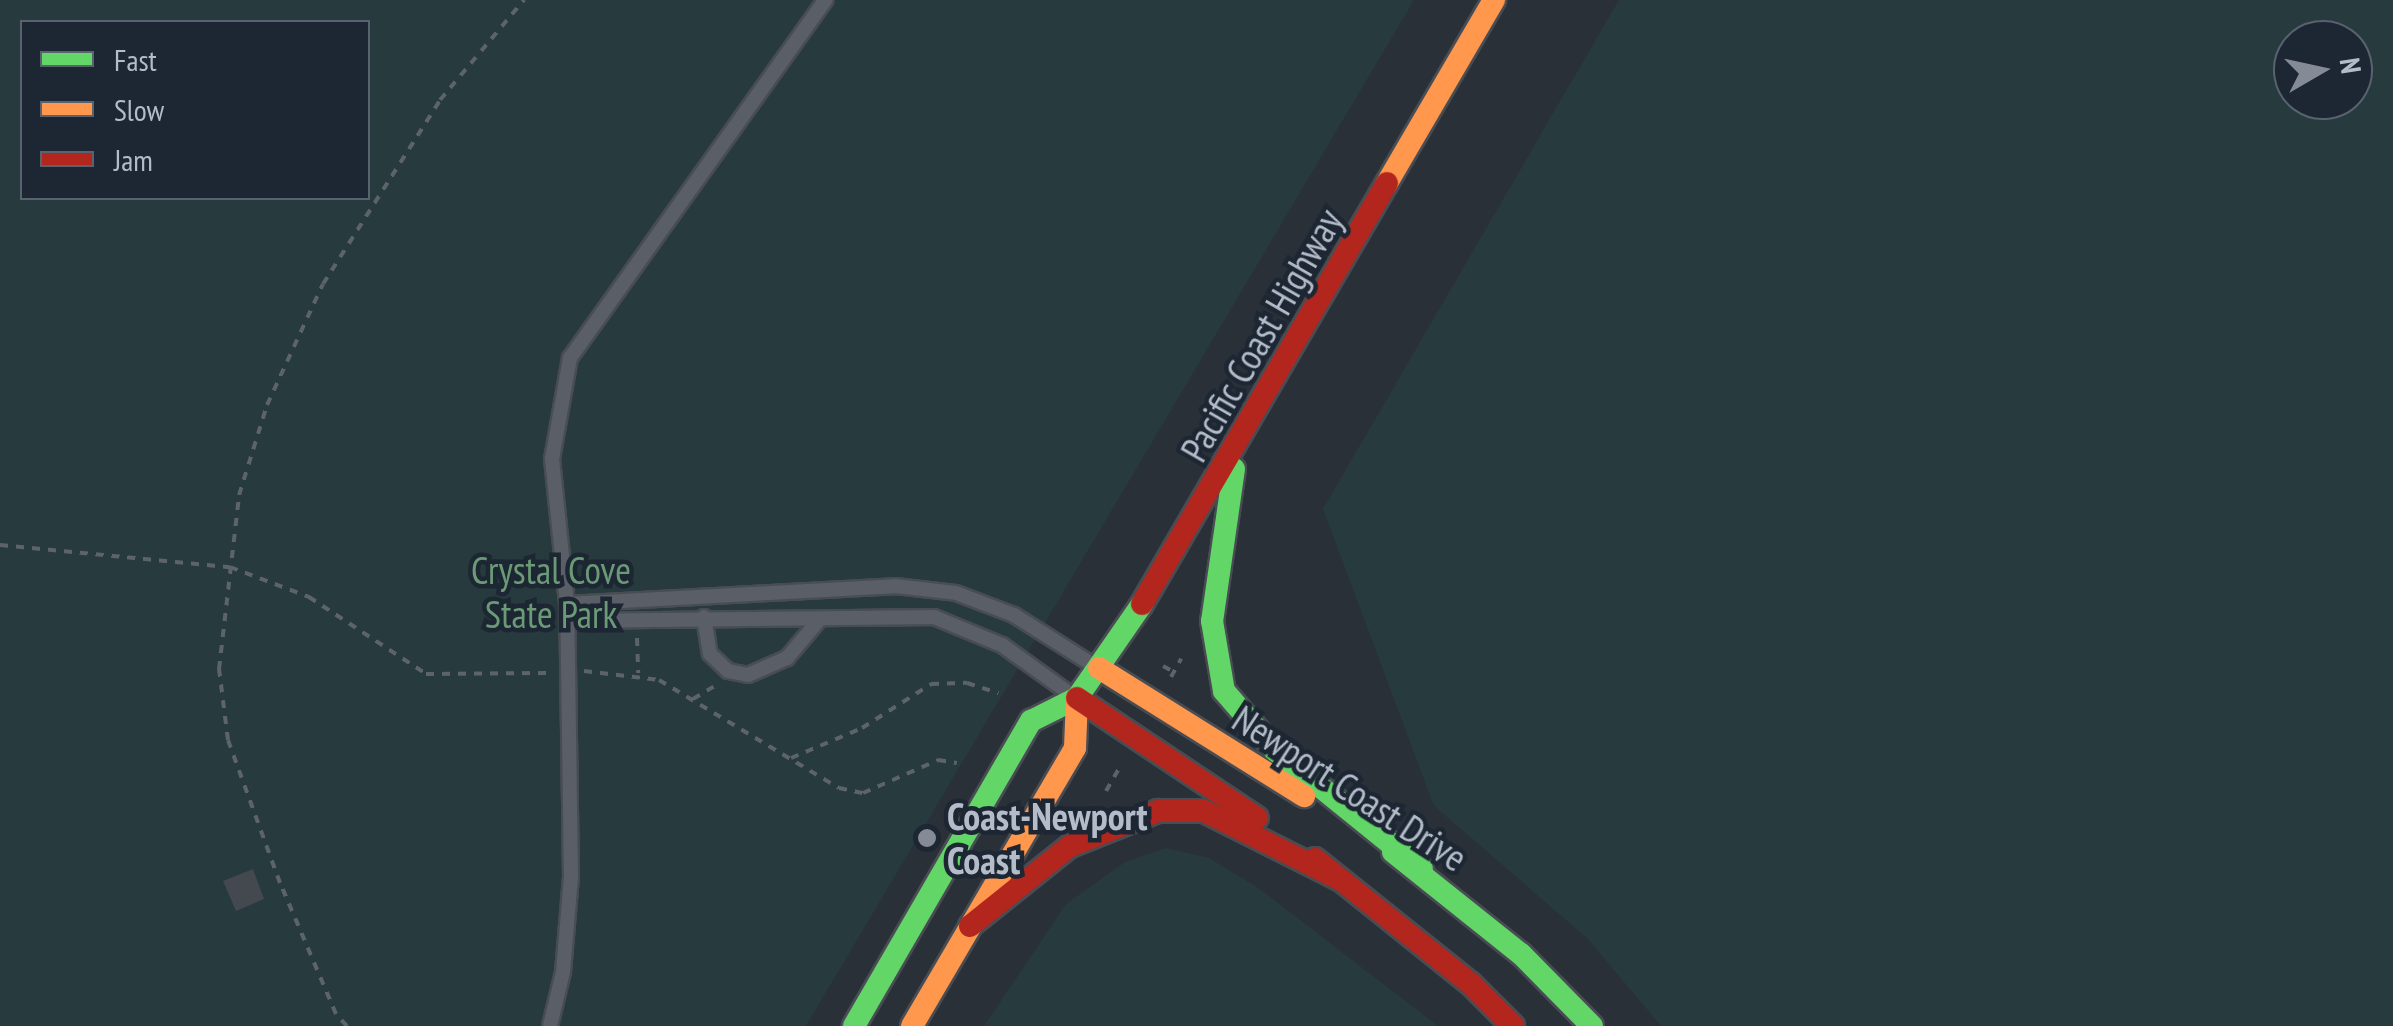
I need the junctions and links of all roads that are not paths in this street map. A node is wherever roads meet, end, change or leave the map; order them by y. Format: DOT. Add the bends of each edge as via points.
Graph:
graph roads {
  1 [pos="825,0"];
  2 [pos="1494,0"];
  3 [pos="1238,444"];
  4 [pos="715,600"];
  5 [pos="566,604"];
  6 [pos="820,619"];
  7 [pos="567,622"];
  8 [pos="701,622"];
  9 [pos="1098,668"];
  10 [pos="1078,698"];
  11 [pos="1422,869"];
  12 [pos="1339,878"];
  13 [pos="970,926"];
  14 [pos="550,1026"];
  15 [pos="854,1026"];
  16 [pos="912,1026"];
  17 [pos="1513,1026"];
  18 [pos="1592,1026"];
  1 -- 5 [label="lane" via="570,358 552,459"];
  2 -- 3 [label="main road, Pacific Coast Highway"];
  3 -- 9 [label="main road, Pacific Coast Highway"];
  3 -- 11 [label="main road" via="1212,621 1224,691 1276,750"];
  4 -- 5 [label="lane"];
  4 -- 8 [label="lane"];
  4 -- 9 [label="lane" via="896,586 956,593 1014,615"];
  5 -- 7 [label="lane"];
  6 -- 8 [label="lane"];
  6 -- 8 [label="lane" via="769,670 728,671 710,654"];
  6 -- 10 [label="lane" via="934,617 1002,646"];
  7 -- 8 [label="lane"];
  7 -- 14 [label="lane" via="571,877 563,972"];
  9 -- 10 [label="main road, Pacific Coast Highway"];
  9 -- 11 [label="main road, Newport Coast Drive"];
  10 -- 12 [label="main road, Newport Coast Drive" via="1283,833"];
  10 -- 13 [label="main road" via="1075,748"];
  10 -- 15 [label="main road" via="1031,720"];
  11 -- 18 [label="main road, Newport Coast Drive"];
  12 -- 13 [label="main road" via="1204,811 1158,811 1070,846"];
  12 -- 17 [label="main road, Newport Coast Drive"];
  13 -- 16 [label="main road"];
}
